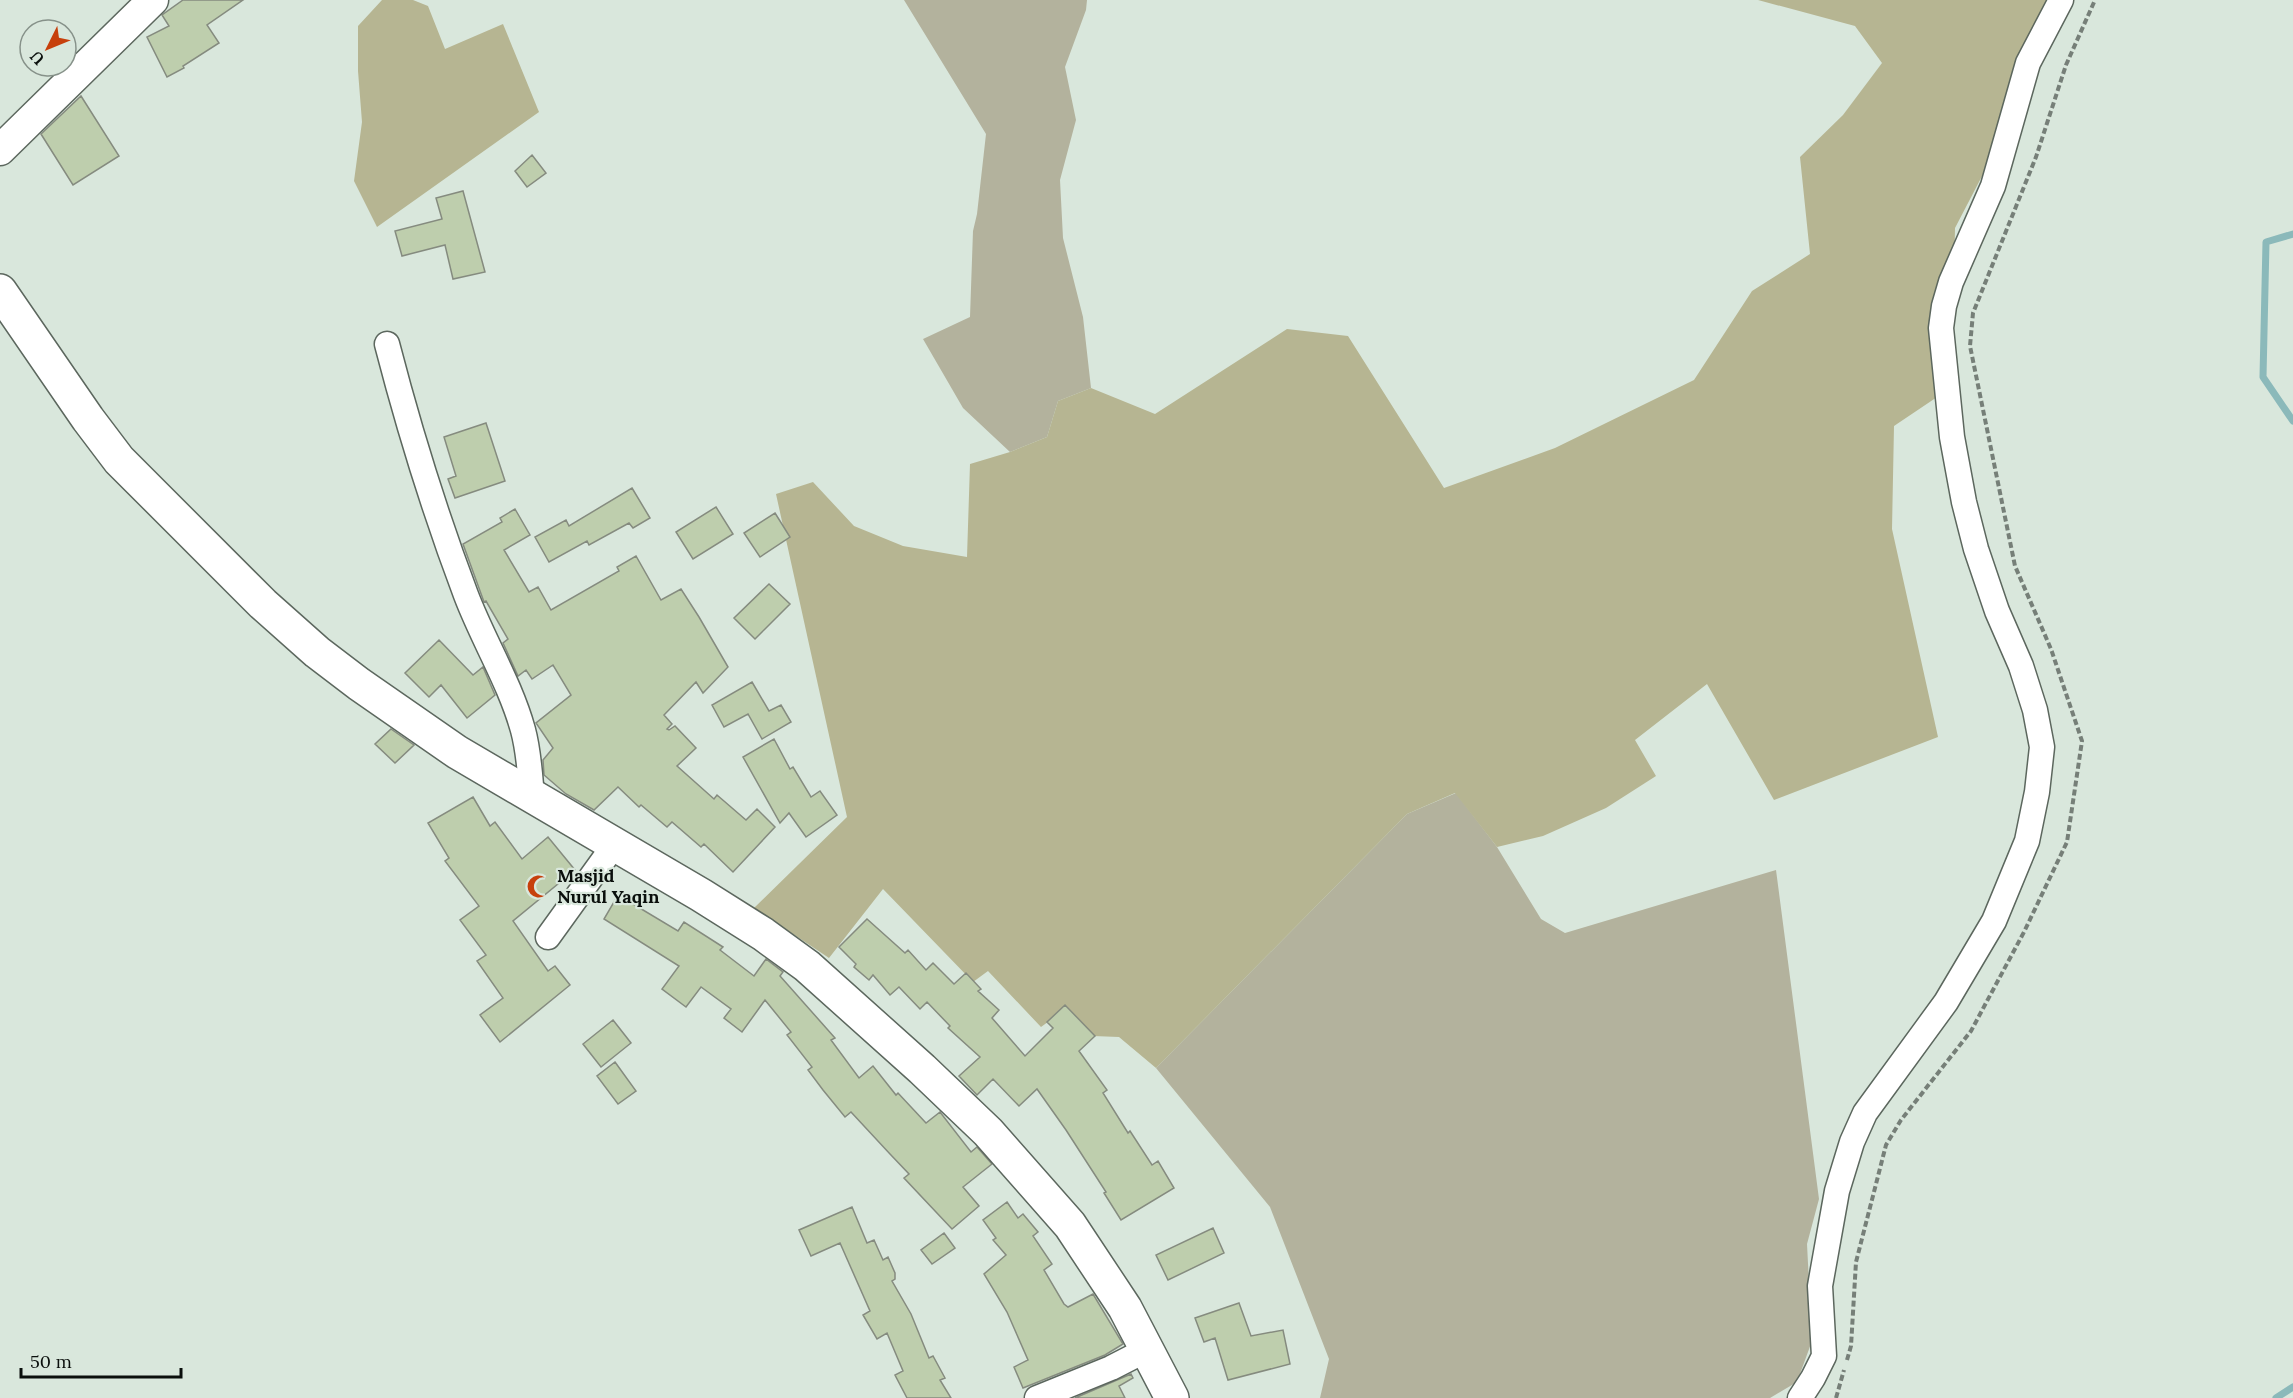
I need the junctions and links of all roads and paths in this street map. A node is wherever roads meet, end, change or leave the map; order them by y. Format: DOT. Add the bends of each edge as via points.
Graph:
graph roads {
  1 [pos="153,0"];
  2 [pos="2061,0"];
  3 [pos="2095,0"];
  4 [pos="0,150"];
  5 [pos="0,291"];
  6 [pos="387,344"];
  7 [pos="532,797"];
  8 [pos="615,844"];
  9 [pos="548,938"];
  10 [pos="1148,1349"];
  11 [pos="1036,1398"];
  12 [pos="1172,1398"];
  13 [pos="1800,1398"];
  14 [pos="1836,1398"];
  1 -- 4 [label="street"];
  2 -- 13 [label="street" via="2028,63 1993,186 1951,282 1941,328 1952,437 1964,502 1979,560 2035,710 2042,747 2037,792 2027,841 1994,921 1946,1002 1865,1113 1852,1142 1837,1191 1820,1286 1824,1356"];
  3 -- 14 [label="path" via="2066,65 2036,157 1973,313 1970,346 2015,566 2051,649 2082,741 2067,842 1971,1031 1900,1120 1886,1145 1856,1262 1851,1346"];
  5 -- 7 [label="main road" via="119,460 263,604 368,691"];
  6 -- 7 [label="street" via="444,537 522,727 529,754"];
  7 -- 8 [label="main road"];
  8 -- 9 [label="street"];
  8 -- 10 [label="main road" via="763,934 807,966 930,1077 988,1132 1070,1225"];
  10 -- 11 [label="street"];
  10 -- 12 [label="main road"];
}
